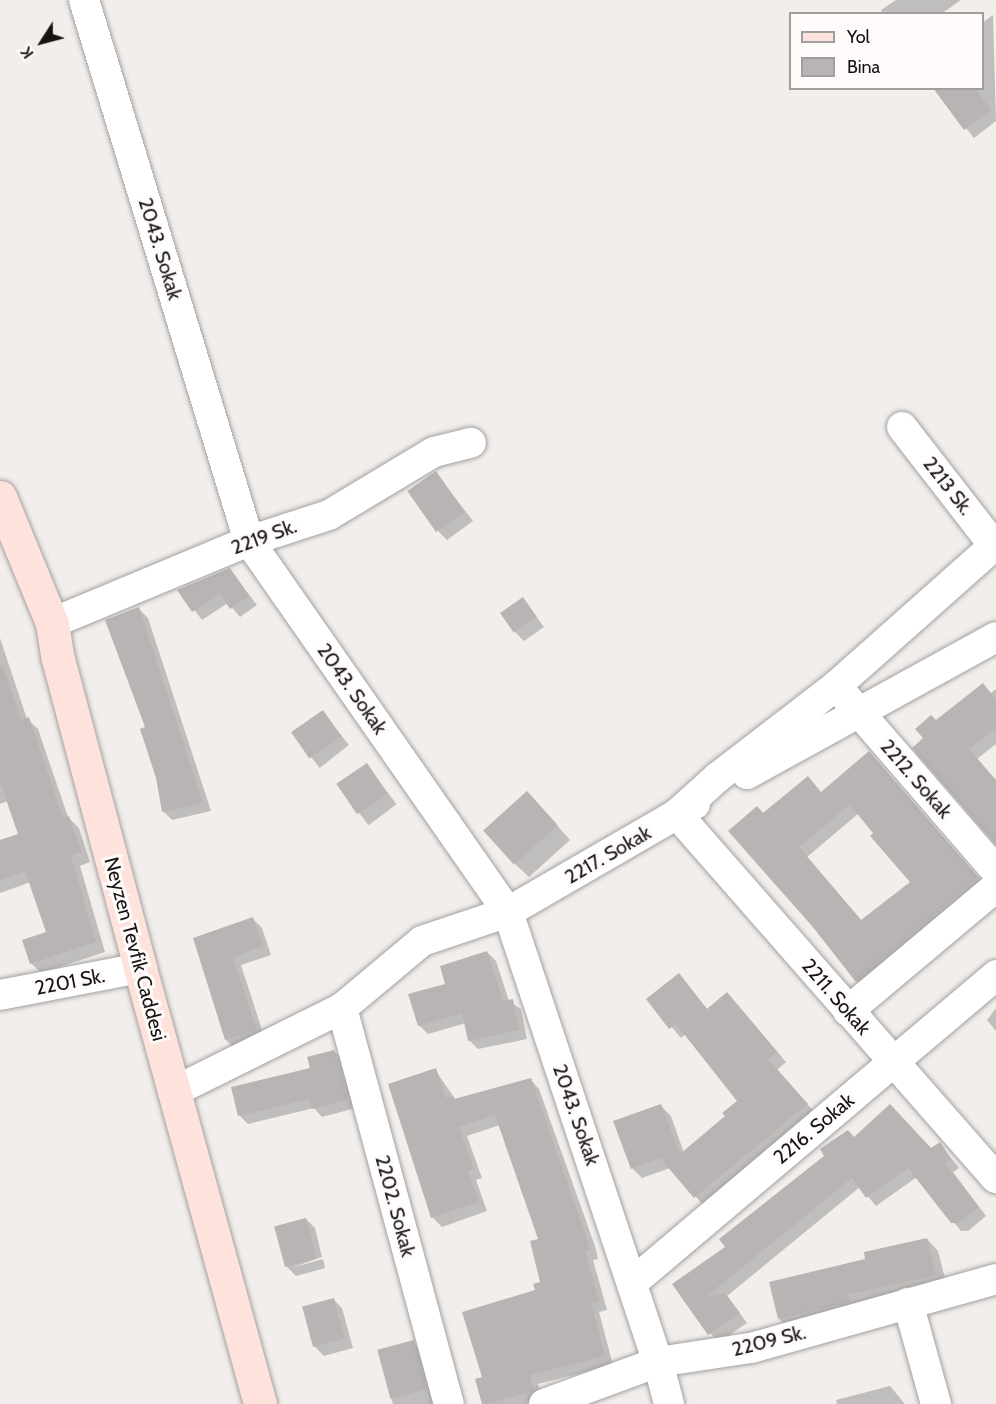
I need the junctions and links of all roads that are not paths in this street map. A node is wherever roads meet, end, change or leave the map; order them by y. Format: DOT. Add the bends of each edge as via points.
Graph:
graph roads {
  1 [pos="84,0"];
  2 [pos="902,427"];
  3 [pos="471,443"];
  4 [pos="0,501"];
  5 [pos="249,541"];
  6 [pos="995,546"];
  7 [pos="52,623"];
  8 [pos="996,637"];
  9 [pos="836,686"];
  10 [pos="857,711"];
  11 [pos="677,814"];
  12 [pos="996,871"];
  13 [pos="996,888"];
  14 [pos="508,912"];
  15 [pos="140,968"];
  16 [pos="996,975"];
  17 [pos="0,995"];
  18 [pos="342,1008"];
  19 [pos="848,1011"];
  20 [pos="892,1062"];
  21 [pos="173,1092"];
  22 [pos="996,1178"];
  23 [pos="996,1279"];
  24 [pos="632,1283"];
  25 [pos="908,1303"];
  26 [pos="658,1362"];
  27 [pos="260,1404"];
  28 [pos="449,1404"];
  29 [pos="544,1404"];
  30 [pos="669,1404"];
  31 [pos="936,1404"];
  1 -- 5 [label="street, 2043. Sokak"];
  2 -- 6 [label="street, 2213 Sk."];
  3 -- 5 [label="street, 2219 Sk." via="434,452 329,515"];
  4 -- 7 [label="street, Neyzen Tevfik Caddesi"];
  5 -- 7 [label="street, 2219 Sk."];
  5 -- 14 [label="street, 2043. Sokak"];
  6 -- 9 [label="street, 2217. Sokak"];
  7 -- 15 [label="street, Neyzen Tevfik Caddesi" via="58,659"];
  8 -- 10 [label="street"];
  9 -- 10 [label="street, 2212. Sokak"];
  9 -- 11 [label="street, 2217. Sokak" via="718,777"];
  10 -- 11 [label="street"];
  10 -- 12 [label="street, 2212. Sokak"];
  11 -- 14 [label="street, 2217. Sokak"];
  11 -- 19 [label="street, 2211. Sokak"];
  13 -- 19 [label="street"];
  14 -- 18 [label="street, 2217. Sokak" via="422,941"];
  14 -- 24 [label="street, 2043. Sokak"];
  15 -- 17 [label="street, 2201 Sk."];
  15 -- 21 [label="street, Neyzen Tevfik Caddesi"];
  16 -- 20 [label="street, 2216. Sokak"];
  18 -- 21 [label="street, 2217. Sokak"];
  18 -- 28 [label="street, 2202. Sokak"];
  19 -- 20 [label="street, 2211. Sokak"];
  20 -- 22 [label="street, 2211. Sokak"];
  20 -- 24 [label="street, 2216. Sokak"];
  21 -- 27 [label="street, Neyzen Tevfik Caddesi"];
  23 -- 25 [label="street, 2209 Sk."];
  24 -- 26 [label="street, 2043. Sokak"];
  25 -- 26 [label="street, 2209 Sk." via="751,1348"];
  25 -- 31 [label="street"];
  26 -- 29 [label="street, 2209 Sk."];
  26 -- 30 [label="street, 2043. Sokak"];
}
